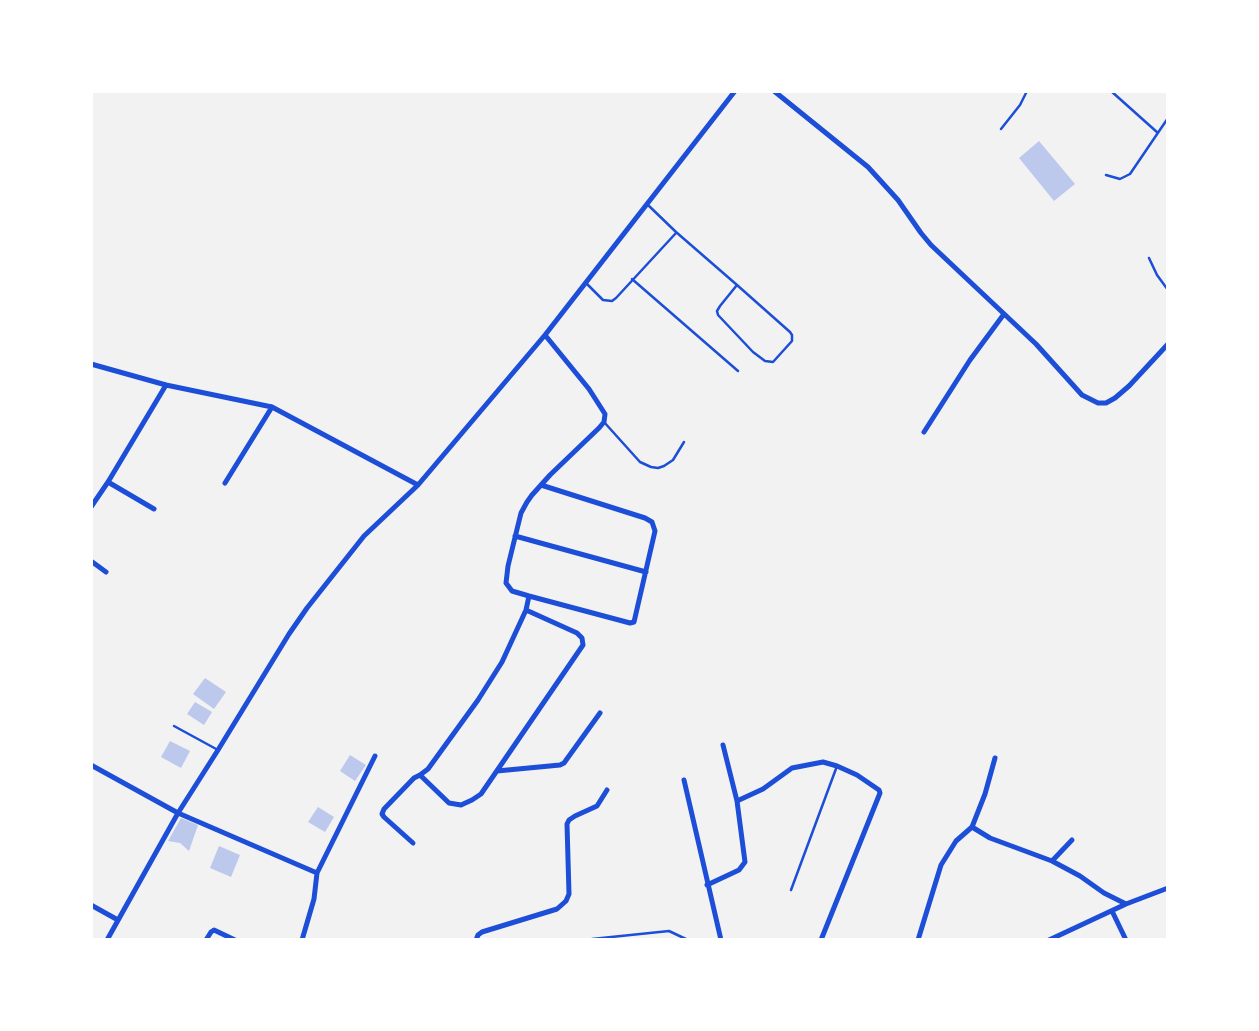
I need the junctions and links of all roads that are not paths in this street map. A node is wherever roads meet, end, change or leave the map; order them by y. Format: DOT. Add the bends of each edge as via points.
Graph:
graph roads {
  1 [pos="735,91"];
  2 [pos="774,91"];
  3 [pos="1027,91"];
  4 [pos="1111,91"];
  5 [pos="1168,118"];
  6 [pos="1001,129"];
  7 [pos="1158,133"];
  8 [pos="1106,175"];
  9 [pos="648,204"];
  10 [pos="676,232"];
  11 [pos="1149,258"];
  12 [pos="632,279"];
  13 [pos="587,284"];
  14 [pos="737,285"];
  15 [pos="1168,290"];
  16 [pos="1004,314"];
  17 [pos="545,335"];
  18 [pos="1168,344"];
  19 [pos="91,364"];
  20 [pos="738,371"];
  21 [pos="166,385"];
  22 [pos="272,407"];
  23 [pos="604,422"];
  24 [pos="924,432"];
  25 [pos="684,442"];
  26 [pos="108,482"];
  27 [pos="225,482"];
  28 [pos="418,485"];
  29 [pos="541,485"];
  30 [pos="91,507"];
  31 [pos="154,509"];
  32 [pos="515,536"];
  33 [pos="91,561"];
  34 [pos="107,572"];
  35 [pos="646,572"];
  36 [pos="528,596"];
  37 [pos="526,610"];
  38 [pos="600,713"];
  39 [pos="174,726"];
  40 [pos="723,745"];
  41 [pos="218,750"];
  42 [pos="375,756"];
  43 [pos="995,758"];
  44 [pos="91,765"];
  45 [pos="837,766"];
  46 [pos="497,771"];
  47 [pos="420,775"];
  48 [pos="684,780"];
  49 [pos="607,790"];
  50 [pos="737,801"];
  51 [pos="178,813"];
  52 [pos="972,827"];
  53 [pos="1072,840"];
  54 [pos="413,843"];
  55 [pos="1052,861"];
  56 [pos="317,873"];
  57 [pos="707,885"];
  58 [pos="1168,888"];
  59 [pos="791,890"];
  60 [pos="1126,904"];
  61 [pos="91,905"];
  62 [pos="1112,911"];
  63 [pos="118,920"];
  64 [pos="592,939"];
  65 [pos="107,940"];
  66 [pos="206,940"];
  67 [pos="235,940"];
  68 [pos="302,940"];
  69 [pos="476,940"];
  70 [pos="688,940"];
  71 [pos="721,940"];
  72 [pos="821,940"];
  73 [pos="918,940"];
  74 [pos="1049,940"];
  75 [pos="1126,940"];
  1 -- 9 [label="street"];
  2 -- 16 [label="street" via="868,167 931,245"];
  3 -- 6 [label="lane"];
  4 -- 7 [label="lane"];
  5 -- 7 [label="lane"];
  7 -- 8 [label="lane" via="1130,174 1120,179"];
  9 -- 10 [label="lane"];
  9 -- 13 [label="street"];
  10 -- 12 [label="lane"];
  10 -- 14 [label="lane"];
  11 -- 15 [label="lane"];
  12 -- 13 [label="lane" via="608,302"];
  12 -- 20 [label="lane"];
  13 -- 17 [label="street"];
  14 -- 14 [label="lane" via="792,335 773,362 753,352 718,315"];
  16 -- 18 [label="street" via="1082,395 1098,403 1129,386"];
  16 -- 24 [label="street"];
  17 -- 23 [label="street" via="600,403"];
  17 -- 28 [label="street"];
  19 -- 21 [label="street"];
  21 -- 22 [label="street"];
  21 -- 26 [label="street"];
  22 -- 27 [label="street"];
  22 -- 28 [label="street"];
  23 -- 25 [label="lane" via="650,467 673,460"];
  23 -- 29 [label="street"];
  26 -- 30 [label="street"];
  26 -- 31 [label="street"];
  28 -- 41 [label="street" via="364,536 307,608"];
  29 -- 32 [label="street" via="521,513"];
  29 -- 35 [label="street" via="649,520 655,531"];
  32 -- 35 [label="street"];
  32 -- 36 [label="street" via="506,583"];
  33 -- 34 [label="street"];
  35 -- 36 [label="street" via="633,622"];
  36 -- 37 [label="street"];
  37 -- 46 [label="street" via="577,633 583,645"];
  37 -- 47 [label="street" via="478,700"];
  38 -- 46 [label="street" via="564,763"];
  39 -- 41 [label="lane"];
  40 -- 50 [label="street"];
  41 -- 51 [label="street"];
  42 -- 56 [label="street"];
  43 -- 52 [label="street"];
  44 -- 51 [label="street"];
  45 -- 50 [label="street" via="823,762 792,768"];
  45 -- 59 [label="lane"];
  45 -- 72 [label="street" via="880,793"];
  46 -- 47 [label="street" via="481,794 461,805 449,803"];
  47 -- 54 [label="street" via="382,814"];
  48 -- 57 [label="street"];
  49 -- 69 [label="street" via="597,806 567,824 566,901 557,909 482,932"];
  50 -- 57 [label="street" via="745,862 739,870"];
  51 -- 56 [label="street"];
  51 -- 63 [label="street"];
  52 -- 55 [label="street"];
  52 -- 73 [label="street" via="944,858"];
  53 -- 55 [label="street"];
  55 -- 60 [label="street"];
  56 -- 68 [label="street"];
  57 -- 71 [label="street"];
  58 -- 60 [label="street"];
  60 -- 62 [label="street"];
  61 -- 63 [label="street"];
  62 -- 74 [label="street"];
  62 -- 75 [label="street"];
  63 -- 65 [label="street"];
  64 -- 70 [label="lane" via="669,931"];
  66 -- 67 [label="street" via="214,930"];
}
